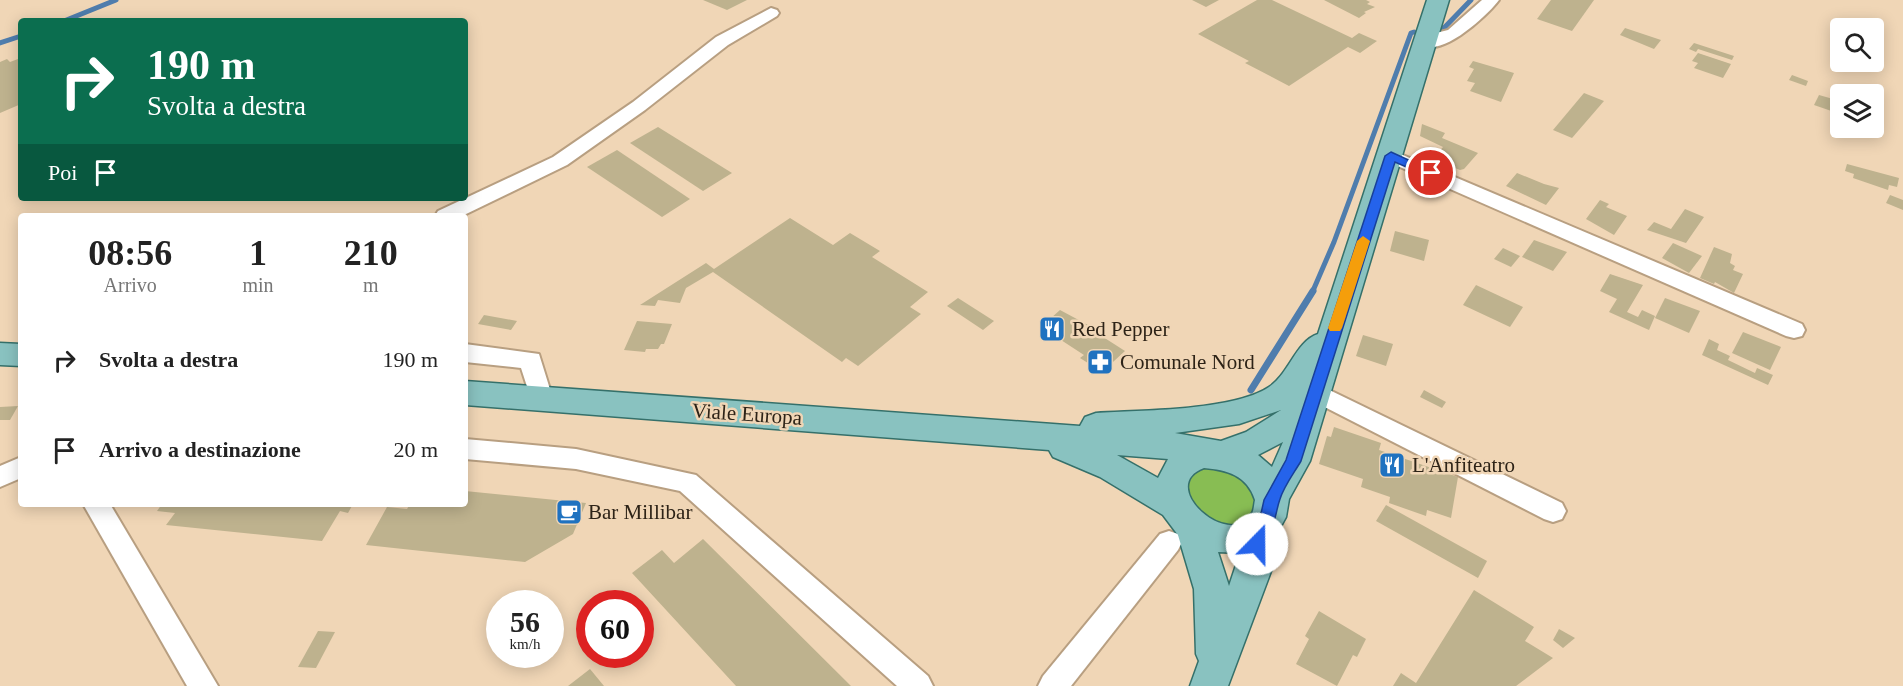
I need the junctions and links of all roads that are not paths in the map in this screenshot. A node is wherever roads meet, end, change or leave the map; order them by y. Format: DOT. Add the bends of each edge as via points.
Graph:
graph roads {
  1 [pos="1438,0"];
  2 [pos="1491,0"];
  3 [pos="771,13"];
  4 [pos="1425,41"];
  5 [pos="1391,156"];
  6 [pos="451,213"];
  7 [pos="1340,313"];
  8 [pos="1794,330"];
  9 [pos="468,353"];
  10 [pos="0,354"];
  11 [pos="18,356"];
  12 [pos="468,393"];
  13 [pos="1313,396"];
  14 [pos="541,399"];
  15 [pos="1028,436"];
  16 [pos="468,448"];
  17 [pos="1222,455"];
  18 [pos="18,468"];
  19 [pos="0,477"];
  20 [pos="98,507"];
  21 [pos="1553,511"];
  22 [pos="1264,515"];
  23 [pos="1178,525"];
  24 [pos="1212,676"];
  25 [pos="203,686"];
  26 [pos="918,686"];
  27 [pos="1053,686"];
  1 -- 4 [label="main road"];
  2 -- 4 [label="street" via="1451,37"];
  3 -- 6 [label="street" via="722,40 639,106 560,161"];
  4 -- 5 [label="main road"];
  5 -- 7 [label="main road"];
  5 -- 8 [label="street"];
  7 -- 13 [label="main road"];
  7 -- 15 [label="main road, Viale Europa" via="1293,384 1278,398 1256,407"];
  9 -- 14 [label="street" via="531,360"];
  10 -- 11 [label="main road"];
  12 -- 14 [label="main road, Viale Europa"];
  13 -- 17 [label="main road" via="1287,424"];
  13 -- 21 [label="street"];
  13 -- 22 [label="main road" via="1293,461"];
  14 -- 15 [label="main road, Viale Europa"];
  15 -- 17 [label="main road, Viale Europa" via="1176,446"];
  15 -- 23 [label="main road, Viale Europa" via="1112,467"];
  16 -- 26 [label="street" via="576,459 687,482"];
  17 -- 22 [label="main road" via="1249,466 1268,487"];
  17 -- 23 [label="main road" via="1195,457 1184,463 1171,481"];
  18 -- 19 [label="street"];
  20 -- 25 [label="street"];
  22 -- 23 [label="main road" via="1233,539"];
  22 -- 24 [label="main road" via="1258,558"];
  23 -- 24 [label="main road" via="1212,589"];
  23 -- 27 [label="street"];
}
